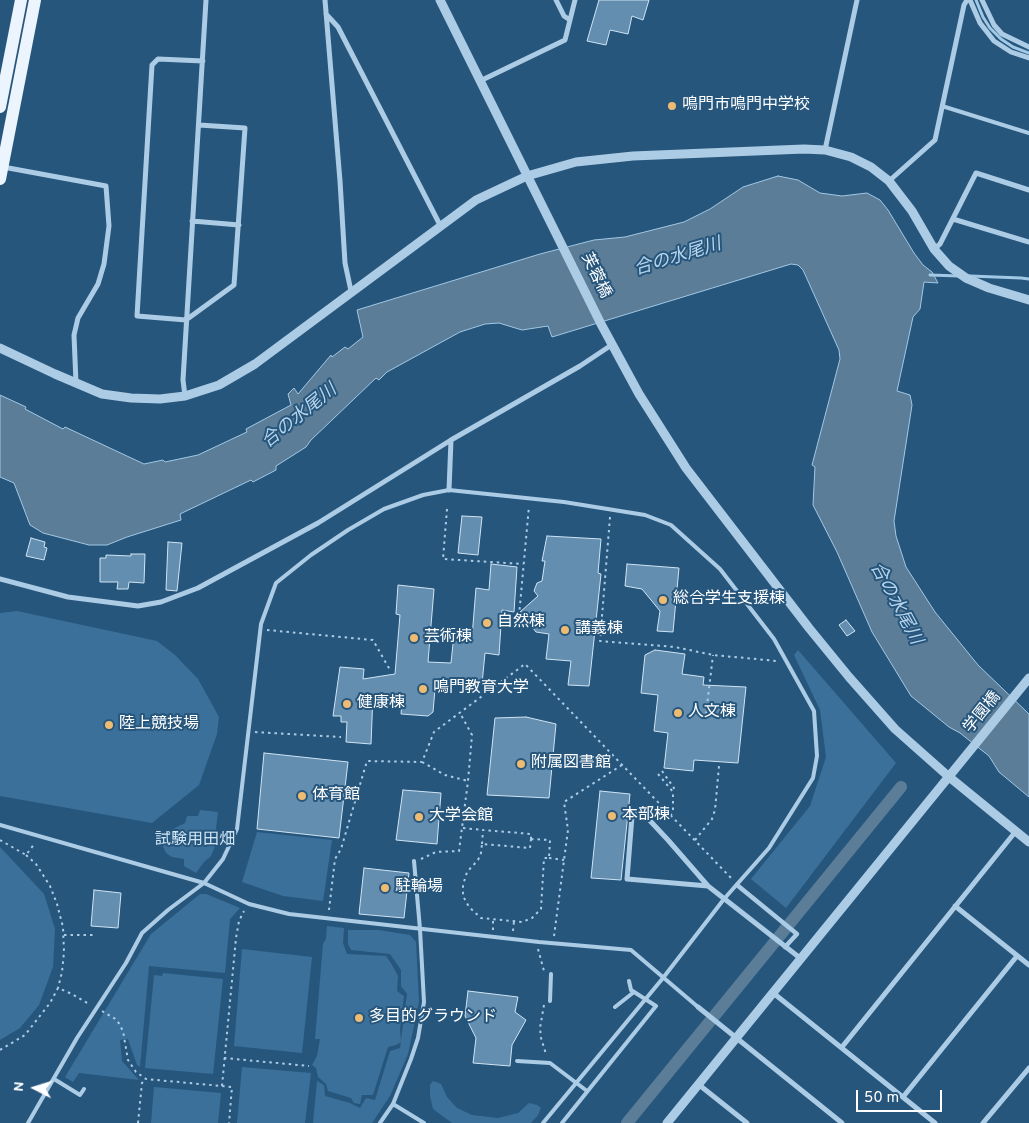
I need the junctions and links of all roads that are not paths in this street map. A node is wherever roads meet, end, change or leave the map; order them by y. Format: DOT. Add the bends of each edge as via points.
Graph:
graph roads {
  1 [pos="21,0"];
  2 [pos="35,0"];
  3 [pos="206,0"];
  4 [pos="324,0"];
  5 [pos="440,0"];
  6 [pos="556,0"];
  7 [pos="575,0"];
  8 [pos="856,0"];
  9 [pos="969,0"];
  10 [pos="982,0"];
  11 [pos="326,13"];
  12 [pos="570,20"];
  13 [pos="1029,47"];
  14 [pos="1029,58"];
  15 [pos="203,61"];
  16 [pos="480,81"];
  17 [pos="942,106"];
  18 [pos="0,107"];
  19 [pos="199,124"];
  20 [pos="1029,133"];
  21 [pos="825,150"];
  22 [pos="1,170"];
  23 [pos="527,176"];
  24 [pos="889,181"];
  25 [pos="1029,190"];
  26 [pos="953,219"];
  27 [pos="192,221"];
  28 [pos="239,225"];
  29 [pos="440,225"];
  30 [pos="1029,242"];
  31 [pos="934,249"];
  32 [pos="351,291"];
  33 [pos="1029,300"];
  34 [pos="186,320"];
  35 [pos="613,344"];
  36 [pos="0,348"];
  37 [pos="76,384"];
  38 [pos="185,396"];
  39 [pos="451,440"];
  40 [pos="450,490"];
  41 [pos="0,578"];
  42 [pos="1029,678"];
  43 [pos="948,776"];
  44 [pos="0,825"];
  45 [pos="1016,831"];
  46 [pos="1029,842"];
  47 [pos="414,861"];
  48 [pos="204,883"];
  49 [pos="737,885"];
  50 [pos="708,886"];
  51 [pos="724,898"];
  52 [pos="955,906"];
  53 [pos="420,929"];
  54 [pos="784,946"];
  55 [pos="1017,956"];
  56 [pos="800,958"];
  57 [pos="1029,965"];
  58 [pos="551,974"];
  59 [pos="663,978"];
  60 [pos="629,981"];
  61 [pos="634,992"];
  62 [pos="772,992"];
  63 [pos="550,1000"];
  64 [pos="644,1000"];
  65 [pos="615,1007"];
  66 [pos="698,1007"];
  67 [pos="735,1038"];
  68 [pos="842,1047"];
  69 [pos="517,1061"];
  70 [pos="1029,1068"];
  71 [pos="54,1079"];
  72 [pos="575,1083"];
  73 [pos="698,1084"];
  74 [pos="84,1089"];
  75 [pos="587,1092"];
  76 [pos="903,1097"];
  77 [pos="393,1104"];
  78 [pos="381,1122"];
  79 [pos="28,1123"];
  80 [pos="424,1123"];
  81 [pos="543,1123"];
  82 [pos="562,1123"];
  83 [pos="666,1123"];
  84 [pos="747,1123"];
  85 [pos="842,1123"];
  86 [pos="934,1123"];
  87 [pos="983,1123"];
  1 -- 18 [label="main road"];
  2 -- 22 [label="main road"];
  3 -- 15 [label="street"];
  4 -- 11 [label="street"];
  5 -- 16 [label="street, 芙蓉橋"];
  6 -- 12 [label="street" via="564,16"];
  7 -- 12 [label="street"];
  8 -- 21 [label="street"];
  9 -- 14 [label="street" via="980,23 994,41"];
  9 -- 17 [label="street" via="964,5"];
  10 -- 13 [label="street" via="1002,34"];
  11 -- 29 [label="street" via="338,27"];
  11 -- 32 [label="street" via="345,263"];
  12 -- 16 [label="street" via="565,40"];
  15 -- 19 [label="street"];
  15 -- 34 [label="street" via="158,59 152,65 150,94 137,316"];
  16 -- 23 [label="street, 芙蓉橋"];
  17 -- 20 [label="lane"];
  17 -- 24 [label="street" via="935,140"];
  19 -- 27 [label="street"];
  19 -- 28 [label="street" via="245,128"];
  21 -- 23 [label="street" via="633,156 576,162"];
  21 -- 24 [label="street" via="851,157"];
  22 -- 37 [label="street" via="106,186 109,226 104,264 98,284 78,318 74,335"];
  23 -- 29 [label="street" via="476,200"];
  23 -- 35 [label="street, 芙蓉橋"];
  24 -- 31 [label="street" via="912,211"];
  25 -- 26 [label="street" via="976,173"];
  26 -- 30 [label="street"];
  26 -- 31 [label="street"];
  27 -- 28 [label="street"];
  27 -- 34 [label="street"];
  28 -- 34 [label="street" via="234,285"];
  29 -- 32 [label="street"];
  31 -- 33 [label="street" via="949,266 966,278"];
  32 -- 38 [label="street" via="254,364 220,385"];
  34 -- 38 [label="street"];
  35 -- 39 [label="street"];
  35 -- 43 [label="street, 芙蓉橋" via="639,394 686,468 849,677 895,729"];
  36 -- 37 [label="street"];
  37 -- 38 [label="street" via="102,394 131,398"];
  39 -- 40 [label="street"];
  39 -- 41 [label="street" via="318,524 198,588 161,602 138,606 92,601"];
  40 -- 48 [label="lane" via="423,495 384,509 311,555 276,583 260,630 238,830 223,859"];
  40 -- 49 [label="lane" via="644,514 671,525 720,569 774,639 814,711 816,756 813,778 769,848"];
  42 -- 43 [label="street, 学園橋"];
  43 -- 45 [label="street, 芙蓉橋"];
  43 -- 56 [label="street, 学園橋"];
  44 -- 48 [label="lane"];
  45 -- 46 [label="street, 芙蓉橋"];
  45 -- 52 [label="street"];
  47 -- 53 [label="lane"];
  48 -- 53 [label="lane" via="250,904 289,914"];
  48 -- 71 [label="lane" via="142,933"];
  49 -- 51 [label="lane"];
  49 -- 54 [label="street" via="797,934"];
  50 -- 50 [label="street" via="627,879 632,816 640,810"];
  50 -- 51 [label="street"];
  51 -- 54 [label="street"];
  51 -- 59 [label="lane"];
  52 -- 55 [label="street"];
  52 -- 68 [label="street"];
  53 -- 59 [label="lane" via="631,950"];
  53 -- 77 [label="lane" via="424,1002 414,1052"];
  54 -- 56 [label="street"];
  55 -- 57 [label="street"];
  55 -- 76 [label="street"];
  56 -- 62 [label="street, 学園橋"];
  58 -- 63 [label="lane"];
  59 -- 64 [label="lane"];
  59 -- 66 [label="lane"];
  60 -- 61 [label="lane"];
  61 -- 64 [label="lane"];
  61 -- 65 [label="lane"];
  62 -- 67 [label="street, 学園橋"];
  62 -- 68 [label="street"];
  64 -- 72 [label="lane"];
  64 -- 75 [label="lane" via="656,1006"];
  66 -- 67 [label="street"];
  67 -- 73 [label="street, 学園橋"];
  67 -- 85 [label="street"];
  68 -- 76 [label="street"];
  69 -- 72 [label="lane" via="550,1064"];
  70 -- 87 [label="street"];
  71 -- 74 [label="lane" via="80,1095"];
  71 -- 79 [label="lane"];
  72 -- 75 [label="lane"];
  72 -- 81 [label="lane"];
  73 -- 83 [label="street, 学園橋"];
  73 -- 84 [label="street"];
  75 -- 82 [label="lane"];
  76 -- 86 [label="street"];
  77 -- 78 [label="lane"];
  77 -- 80 [label="lane"];
}
